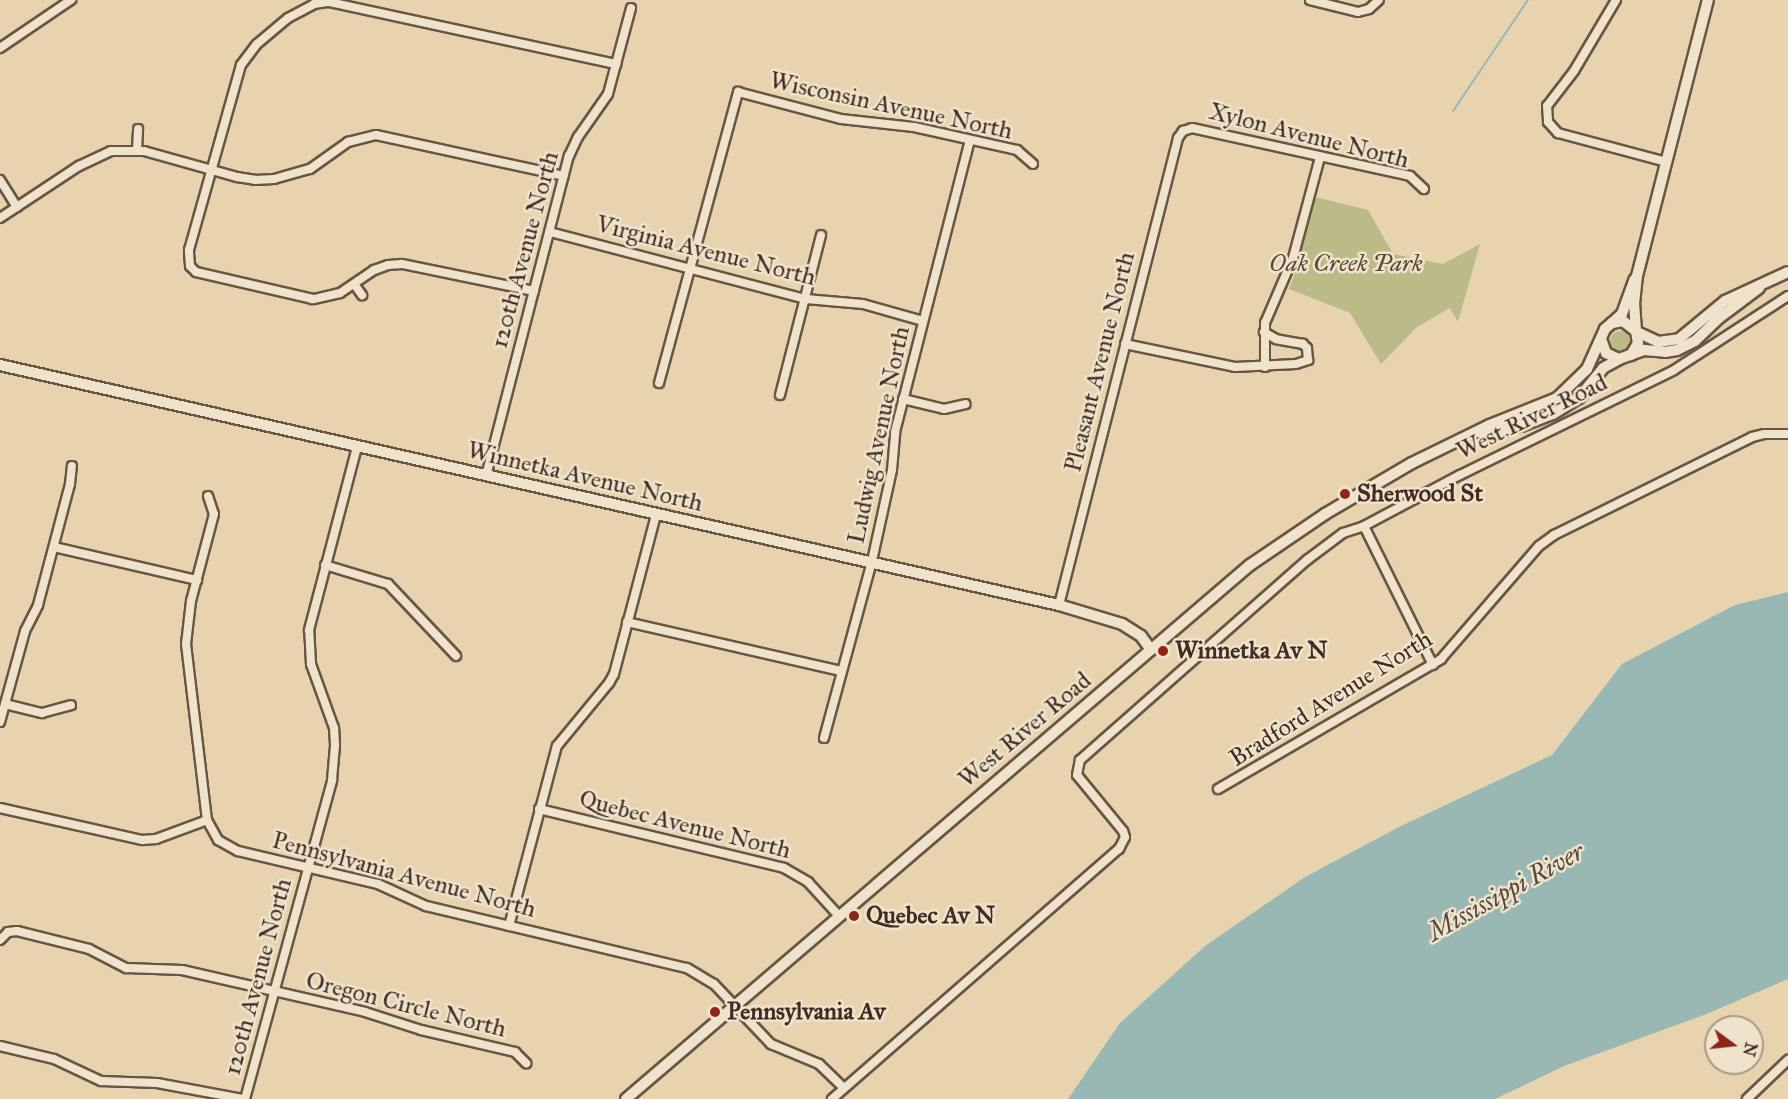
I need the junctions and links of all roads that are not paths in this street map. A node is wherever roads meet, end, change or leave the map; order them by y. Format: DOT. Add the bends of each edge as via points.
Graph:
graph roads {
  1 [pos="71,0"];
  2 [pos="1310,0"];
  3 [pos="1379,0"];
  4 [pos="1616,0"];
  5 [pos="1708,0"];
  6 [pos="631,8"];
  7 [pos="0,48"];
  8 [pos="616,64"];
  9 [pos="138,129"];
  10 [pos="1184,130"];
  11 [pos="970,140"];
  12 [pos="137,150"];
  13 [pos="1320,157"];
  14 [pos="1666,162"];
  15 [pos="1033,164"];
  16 [pos="212,170"];
  17 [pos="564,176"];
  18 [pos="0,180"];
  19 [pos="1424,189"];
  20 [pos="17,207"];
  21 [pos="0,219"];
  22 [pos="550,232"];
  23 [pos="821,235"];
  24 [pos="690,268"];
  25 [pos="1788,273"];
  26 [pos="1637,276"];
  27 [pos="354,284"];
  28 [pos="1758,288"];
  29 [pos="534,291"];
  30 [pos="362,294"];
  31 [pos="1788,296"];
  32 [pos="806,299"];
  33 [pos="923,321"];
  34 [pos="1612,323"];
  35 [pos="1636,331"];
  36 [pos="1264,332"];
  37 [pos="1601,339"];
  38 [pos="1125,344"];
  39 [pos="1631,355"];
  40 [pos="1619,359"];
  41 [pos="0,365"];
  42 [pos="1265,367"];
  43 [pos="660,383"];
  44 [pos="780,395"];
  45 [pos="903,399"];
  46 [pos="964,404"];
  47 [pos="1477,432"];
  48 [pos="1788,434"];
  49 [pos="357,447"];
  50 [pos="72,466"];
  51 [pos="486,476"];
  52 [pos="208,496"];
  53 [pos="656,515"];
  54 [pos="1364,526"];
  55 [pos="54,547"];
  56 [pos="872,561"];
  57 [pos="325,565"];
  58 [pos="197,580"];
  59 [pos="1059,604"];
  60 [pos="627,622"];
  61 [pos="1152,650"];
  62 [pos="456,656"];
  63 [pos="1433,664"];
  64 [pos="841,671"];
  65 [pos="5,704"];
  66 [pos="71,705"];
  67 [pos="0,722"];
  68 [pos="824,738"];
  69 [pos="1218,789"];
  70 [pos="0,808"];
  71 [pos="539,809"];
  72 [pos="207,820"];
  73 [pos="308,867"];
  74 [pos="839,916"];
  75 [pos="509,926"];
  76 [pos="0,940"];
  77 [pos="274,992"];
  78 [pos="735,1006"];
  79 [pos="0,1046"];
  80 [pos="1788,1060"];
  81 [pos="526,1062"];
  82 [pos="843,1088"];
  83 [pos="244,1099"];
  84 [pos="626,1099"];
  85 [pos="832,1099"];
  86 [pos="1747,1099"];
  1 -- 7 [label="street"];
  2 -- 3 [label="street" via="1358,12 1370,9"];
  4 -- 14 [label="street" via="1574,71 1547,106 1548,122 1551,129 1560,133"];
  5 -- 14 [label="main road"];
  6 -- 8 [label="street, 120th Avenue North"];
  8 -- 16 [label="street" via="344,4 314,4 288,18 248,53 236,78"];
  8 -- 17 [label="street, 120th Avenue North" via="604,100 573,147"];
  9 -- 12 [label="street"];
  10 -- 13 [label="street, Xylon Avenue North" via="1192,128"];
  10 -- 38 [label="street, Pleasant Avenue North"];
  11 -- 15 [label="street, Wisconsin Avenue North" via="1017,150"];
  11 -- 24 [label="street, Wisconsin Avenue North" via="895,124 841,119 738,92"];
  11 -- 33 [label="street, Ludwig Avenue North"];
  12 -- 16 [label="street"];
  12 -- 20 [label="street" via="111,151 94,157"];
  13 -- 19 [label="street, Xylon Avenue North" via="1410,176"];
  13 -- 36 [label="street" via="1293,258"];
  14 -- 26 [label="main road"];
  16 -- 17 [label="street" via="255,180 274,179 310,169 348,142 376,135"];
  16 -- 27 [label="street" via="189,250 190,266 196,272 313,299 340,293"];
  17 -- 22 [label="street, 120th Avenue North"];
  18 -- 20 [label="street"];
  20 -- 21 [label="street"];
  22 -- 24 [label="street, Virginia Avenue North"];
  22 -- 29 [label="street, 120th Avenue North"];
  23 -- 32 [label="street"];
  24 -- 32 [label="street, Virginia Avenue North"];
  24 -- 43 [label="street"];
  25 -- 28 [label="main road, West River Road"];
  26 -- 34 [label="main road" via="1622,314"];
  26 -- 35 [label="main road"];
  27 -- 29 [label="street" via="374,270 402,264"];
  27 -- 30 [label="street"];
  28 -- 35 [label="main road, West River Road" via="1725,301 1679,339 1658,342"];
  28 -- 39 [label="main road, West River Road" via="1689,345 1671,352 1644,350"];
  29 -- 51 [label="street, 120th Avenue North"];
  31 -- 54 [label="street, West River Road" via="1674,370"];
  32 -- 33 [label="street, Virginia Avenue North" via="863,304"];
  32 -- 44 [label="street"];
  33 -- 45 [label="street, Ludwig Avenue North"];
  34 -- 35 [label="main road" via="1623,321"];
  34 -- 37 [label="main road"];
  35 -- 39 [label="main road" via="1638,343"];
  36 -- 42 [label="street"];
  36 -- 42 [label="street" via="1276,339 1303,344 1309,354 1304,363"];
  37 -- 40 [label="main road" via="1606,353"];
  37 -- 47 [label="main road, West River Road" via="1587,369 1568,390 1546,404"];
  38 -- 42 [label="street" via="1235,367"];
  38 -- 59 [label="street, Pleasant Avenue North"];
  39 -- 40 [label="main road"];
  40 -- 47 [label="main road, West River Road" via="1603,368 1579,398 1553,414 1521,426 1487,434"];
  41 -- 49 [label="main road, Winnetka Avenue North"];
  45 -- 46 [label="street" via="944,409"];
  45 -- 56 [label="street, Ludwig Avenue North"];
  47 -- 61 [label="main road, West River Road" via="1386,478 1300,530 1226,584"];
  48 -- 63 [label="street, Bradford Avenue North" via="1752,437 1554,535 1539,546 1448,652"];
  49 -- 51 [label="main road, Winnetka Avenue North"];
  49 -- 57 [label="street, 120th Avenue North"];
  50 -- 55 [label="street"];
  51 -- 53 [label="main road, Winnetka Avenue North"];
  52 -- 58 [label="street" via="214,514"];
  53 -- 56 [label="main road, Winnetka Avenue North"];
  53 -- 60 [label="street"];
  54 -- 63 [label="street"];
  54 -- 82 [label="street, West River Road" via="1343,533 1307,560 1089,751 1078,764 1077,772 1125,837 1113,855"];
  55 -- 58 [label="street"];
  55 -- 65 [label="street"];
  56 -- 59 [label="main road, Winnetka Avenue North"];
  56 -- 64 [label="street, Ludwig Avenue North"];
  57 -- 62 [label="street" via="388,584"];
  57 -- 73 [label="street, 120th Avenue North" via="308,647 333,728 335,762"];
  58 -- 72 [label="street" via="186,644"];
  59 -- 61 [label="main road, Winnetka Avenue North" via="1122,624 1141,636"];
  60 -- 64 [label="street"];
  60 -- 71 [label="street" via="609,684 557,746"];
  61 -- 74 [label="main road, West River Road"];
  63 -- 69 [label="street, Bradford Avenue North"];
  64 -- 68 [label="street, Ludwig Avenue North"];
  65 -- 66 [label="street" via="42,713"];
  65 -- 67 [label="street"];
  70 -- 72 [label="street" via="142,840 156,839"];
  71 -- 74 [label="street, Quebec Avenue North" via="784,868 808,882"];
  71 -- 75 [label="street"];
  72 -- 73 [label="street, Pennsylvania Avenue North" via="213,834 230,848"];
  73 -- 75 [label="street, Pennsylvania Avenue North" via="378,884 426,906"];
  73 -- 77 [label="street, 120th Avenue North"];
  74 -- 78 [label="main road, West River Road"];
  75 -- 78 [label="street, Pennsylvania Avenue North" via="687,968 714,984"];
  76 -- 77 [label="street, Oregon Circle North" via="8,932 17,931 89,949 126,968 182,970"];
  77 -- 81 [label="street, Oregon Circle North" via="515,1052"];
  77 -- 83 [label="street, 120th Avenue North"];
  78 -- 82 [label="street, Pennsylvania Avenue North" via="771,1044 819,1065"];
  78 -- 84 [label="main road, West River Road"];
  79 -- 83 [label="street" via="54,1059 101,1081 157,1083"];
  80 -- 86 [label="street"];
  82 -- 85 [label="street"];
}
